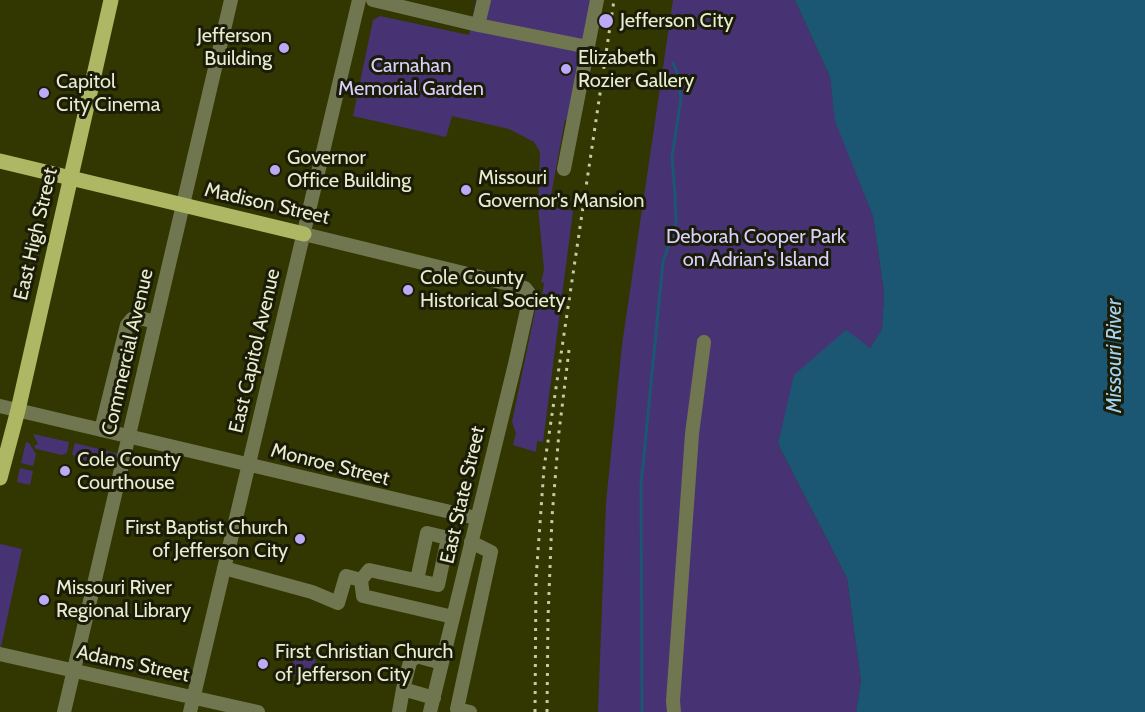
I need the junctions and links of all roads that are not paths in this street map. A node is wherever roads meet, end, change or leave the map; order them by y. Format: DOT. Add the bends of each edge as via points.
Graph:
graph roads {
  1 [pos="111,0"];
  2 [pos="231,0"];
  3 [pos="359,0"];
  4 [pos="373,0"];
  5 [pos="484,0"];
  6 [pos="597,0"];
  7 [pos="478,25"];
  8 [pos="588,47"];
  9 [pos="0,161"];
  10 [pos="564,170"];
  11 [pos="71,178"];
  12 [pos="183,205"];
  13 [pos="304,234"];
  14 [pos="525,288"];
  15 [pos="155,322"];
  16 [pos="704,342"];
  17 [pos="0,406"];
  18 [pos="18,411"];
  19 [pos="101,430"];
  20 [pos="128,437"];
  21 [pos="248,465"];
  22 [pos="0,478"];
  23 [pos="432,509"];
  24 [pos="476,518"];
  25 [pos="427,533"];
  26 [pos="471,542"];
  27 [pos="224,568"];
  28 [pos="361,580"];
  29 [pos="417,580"];
  30 [pos="438,585"];
  31 [pos="460,590"];
  32 [pos="453,617"];
  33 [pos="0,654"];
  34 [pos="442,663"];
  35 [pos="73,671"];
  36 [pos="403,689"];
  37 [pos="193,697"];
  38 [pos="434,698"];
  39 [pos="64,712"];
  40 [pos="190,712"];
  41 [pos="258,712"];
  42 [pos="399,712"];
  43 [pos="430,712"];
  44 [pos="470,712"];
  45 [pos="675,712"];
  1 -- 11 [label="main road, East High Street"];
  2 -- 12 [label="street, Commercial Avenue"];
  3 -- 13 [label="street, East Capitol Avenue"];
  4 -- 7 [label="street"];
  5 -- 7 [label="street"];
  6 -- 8 [label="street"];
  7 -- 8 [label="street"];
  8 -- 10 [label="street"];
  9 -- 11 [label="main road, Madison Street"];
  11 -- 12 [label="main road, Madison Street"];
  11 -- 18 [label="main road, East High Street"];
  12 -- 13 [label="main road, Madison Street"];
  12 -- 15 [label="street, Commercial Avenue"];
  13 -- 14 [label="street, Madison Street"];
  13 -- 21 [label="street, East Capitol Avenue"];
  14 -- 24 [label="street, East State Street" via="529,301"];
  15 -- 19 [label="street" via="140,318 127,325"];
  15 -- 20 [label="street, Commercial Avenue"];
  16 -- 45 [label="street" via="692,434"];
  17 -- 18 [label="street, Monroe Street"];
  18 -- 19 [label="street, Monroe Street"];
  18 -- 22 [label="main road, East High Street"];
  19 -- 20 [label="street, Monroe Street"];
  20 -- 21 [label="street, Monroe Street"];
  20 -- 35 [label="street, Commercial Avenue"];
  21 -- 23 [label="street, Monroe Street"];
  21 -- 27 [label="street, East Capitol Avenue"];
  23 -- 24 [label="street, Monroe Street"];
  23 -- 25 [label="street"];
  24 -- 26 [label="street, East State Street"];
  25 -- 29 [label="street"];
  25 -- 30 [label="street" via="448,538"];
  26 -- 31 [label="street, East State Street"];
  26 -- 44 [label="street" via="491,552 457,709"];
  27 -- 28 [label="street" via="338,603 346,576"];
  27 -- 37 [label="street, East Capitol Avenue"];
  28 -- 29 [label="street" via="369,570"];
  28 -- 32 [label="street" via="363,596"];
  29 -- 30 [label="street"];
  30 -- 31 [label="street"];
  31 -- 32 [label="street, East State Street"];
  32 -- 34 [label="street, East State Street"];
  33 -- 35 [label="street, Adams Street"];
  34 -- 36 [label="street" via="416,656 410,662"];
  34 -- 38 [label="street, East State Street"];
  35 -- 37 [label="street, Adams Street"];
  35 -- 39 [label="street, Commercial Avenue"];
  36 -- 38 [label="street"];
  36 -- 42 [label="street"];
  37 -- 40 [label="street, East Capitol Avenue"];
  37 -- 41 [label="street, Adams Street"];
  38 -- 43 [label="street, East State Street"];
}
